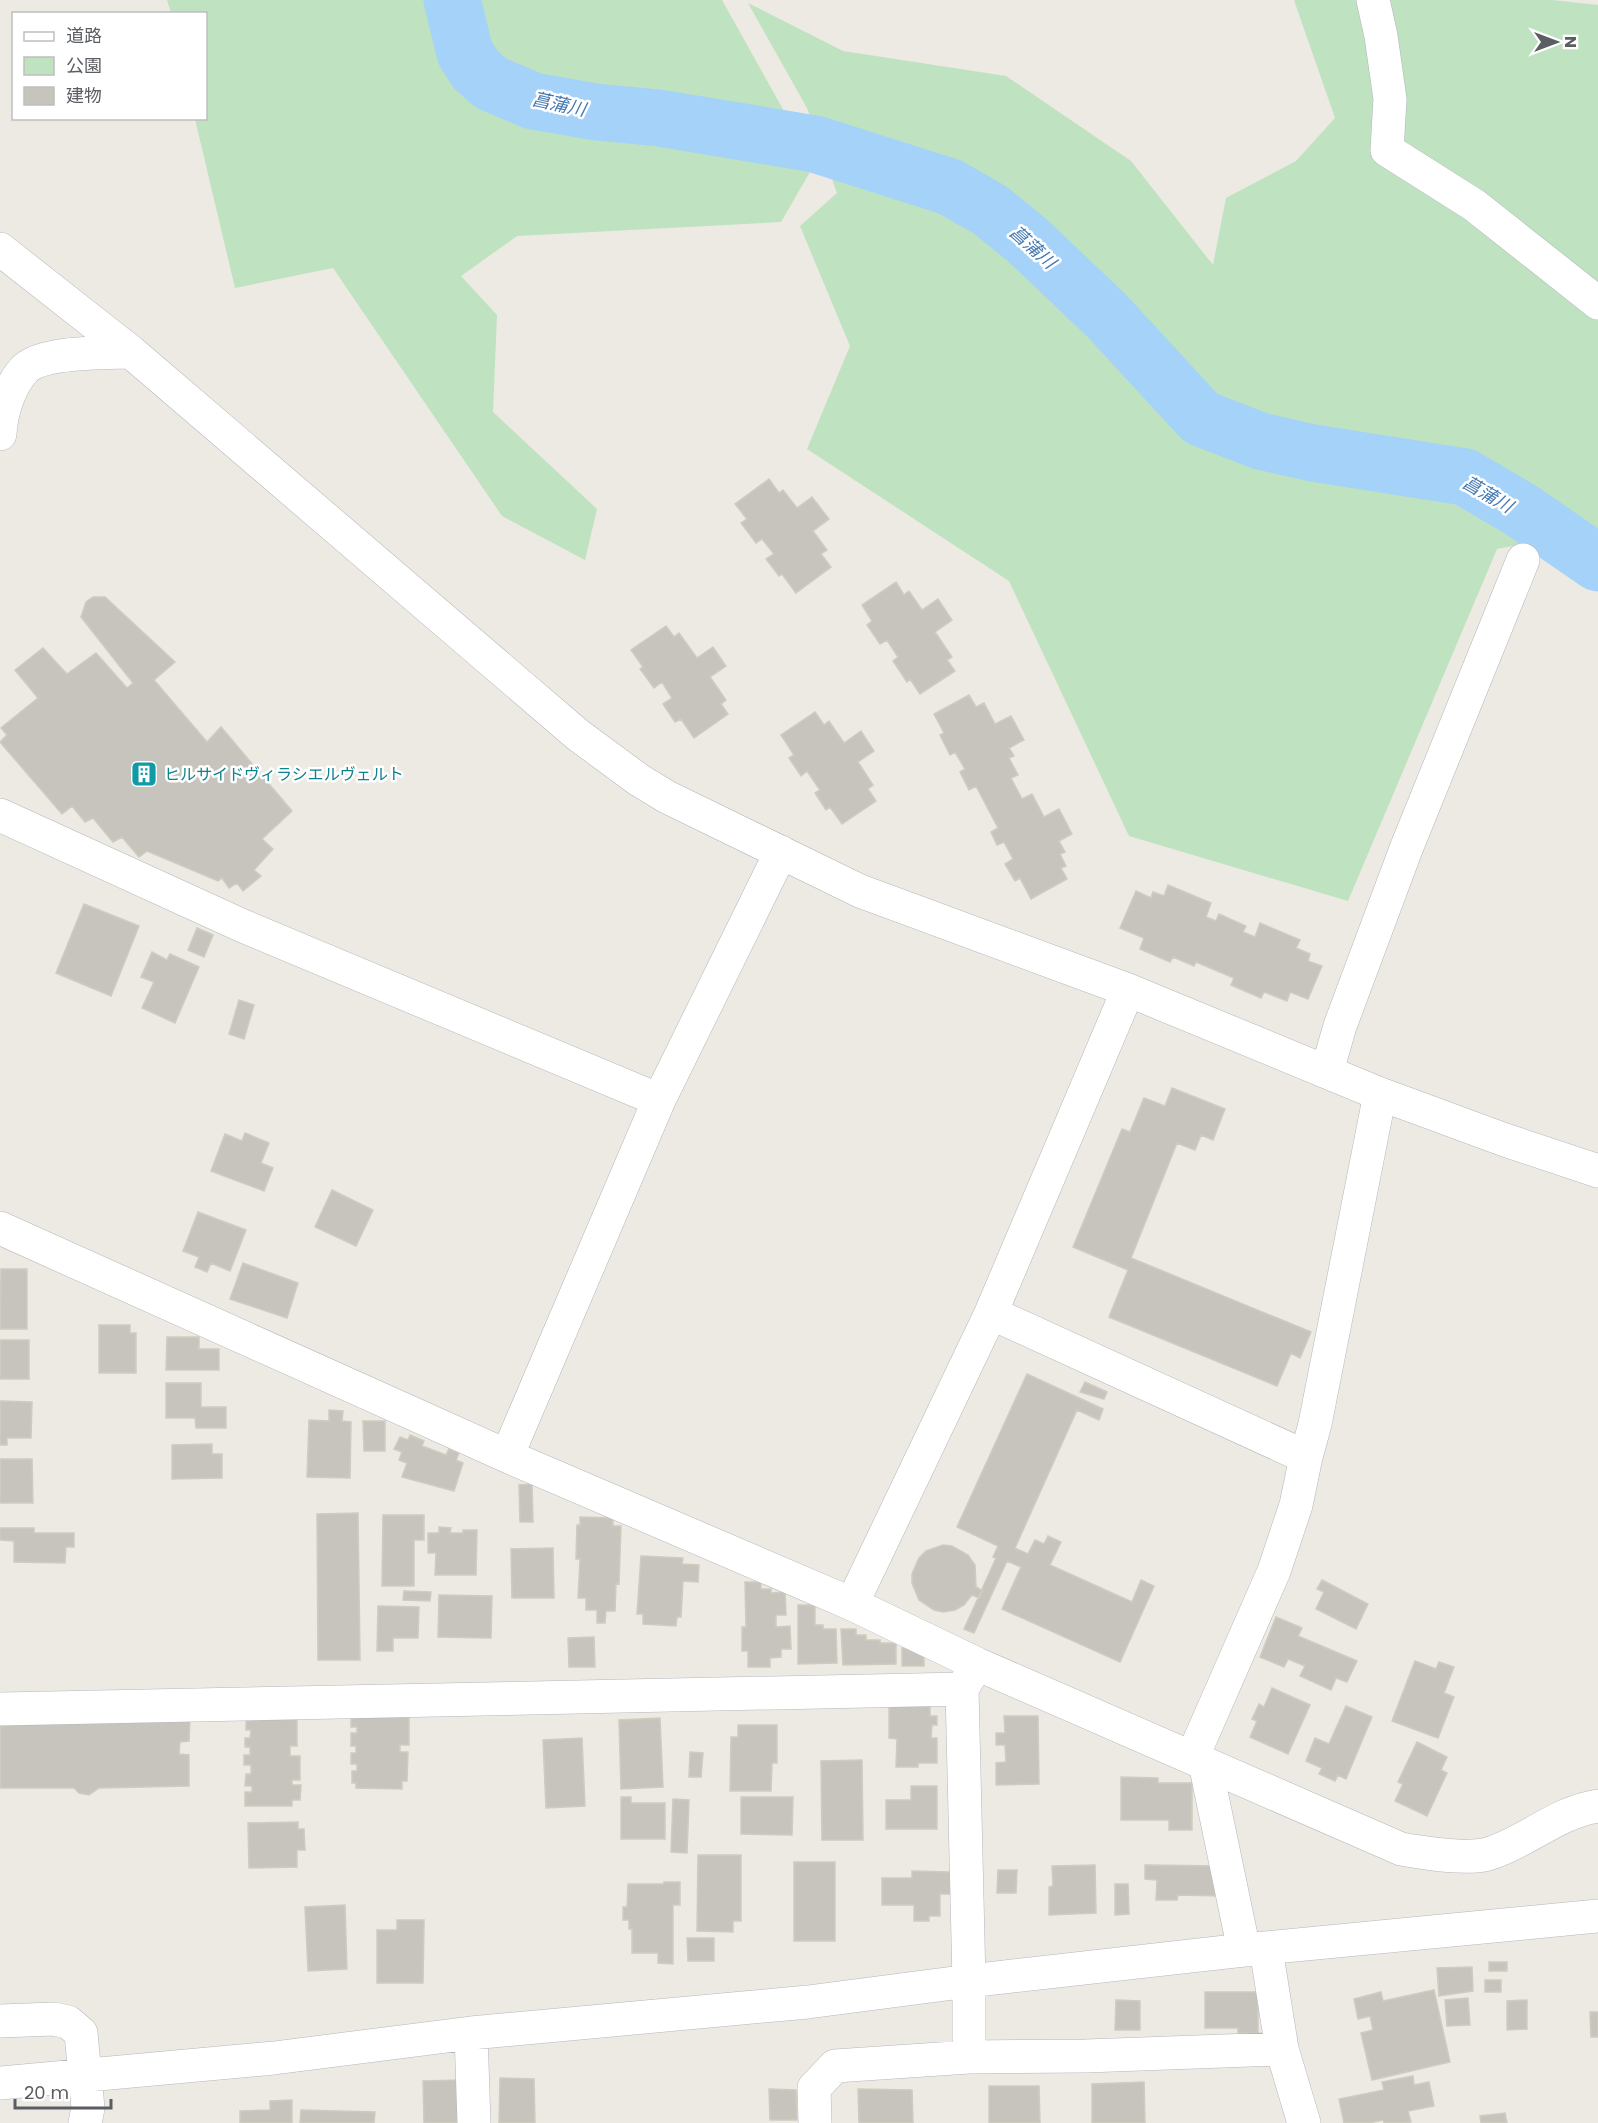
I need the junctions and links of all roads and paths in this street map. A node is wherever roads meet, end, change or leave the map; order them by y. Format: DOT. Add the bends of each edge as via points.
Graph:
graph roads {
  1 [pos="1373,0"];
  2 [pos="0,249"];
  3 [pos="1598,303"];
  4 [pos="131,352"];
  5 [pos="0,434"];
  6 [pos="1523,560"];
  7 [pos="0,815"];
  8 [pos="781,852"];
  9 [pos="1128,990"];
  10 [pos="1327,1071"];
  11 [pos="1380,1094"];
  12 [pos="659,1100"];
  13 [pos="1598,1171"];
  14 [pos="0,1228"];
  15 [pos="990,1313"];
  16 [pos="507,1456"];
  17 [pos="1306,1457"];
  18 [pos="852,1604"];
  19 [pos="970,1676"];
  20 [pos="0,1709"];
  21 [pos="1198,1760"];
  22 [pos="1598,1806"];
  23 [pos="1598,1916"];
  24 [pos="1255,1949"];
  25 [pos="969,1981"];
  26 [pos="0,2021"];
  27 [pos="471,2033"];
  28 [pos="1282,2049"];
  29 [pos="969,2057"];
  30 [pos="84,2076"];
  31 [pos="0,2083"];
  32 [pos="85,2123"];
  33 [pos="474,2123"];
  34 [pos="815,2123"];
  35 [pos="1304,2123"];
  1 -- 3 [label="street" via="1390,99 1387,150 1474,204"];
  2 -- 4 [label="street"];
  4 -- 5 [label="street" via="45,359 26,368 11,390"];
  4 -- 8 [label="street" via="578,735 667,797"];
  6 -- 10 [label="street" via="1406,849"];
  7 -- 12 [label="street" via="243,926"];
  8 -- 9 [label="street" via="860,891"];
  8 -- 12 [label="street"];
  9 -- 10 [label="street"];
  9 -- 15 [label="street"];
  10 -- 11 [label="street"];
  11 -- 13 [label="street"];
  11 -- 17 [label="street"];
  12 -- 16 [label="street"];
  14 -- 16 [label="street"];
  15 -- 17 [label="street"];
  15 -- 18 [label="street"];
  16 -- 18 [label="street"];
  17 -- 21 [label="street" via="1296,1505 1274,1571"];
  18 -- 19 [label="street"];
  19 -- 20 [label="street"];
  19 -- 21 [label="street"];
  19 -- 25 [label="street"];
  21 -- 22 [label="street" via="1401,1849 1441,1856 1486,1855 1554,1821"];
  21 -- 24 [label="street"];
  23 -- 24 [label="street"];
  24 -- 25 [label="street"];
  24 -- 28 [label="street"];
  25 -- 27 [label="street" via="808,2002"];
  25 -- 29 [label="street"];
  26 -- 30 [label="street" via="69,2022 81,2033"];
  27 -- 30 [label="street" via="274,2058"];
  27 -- 33 [label="street"];
  28 -- 29 [label="street"];
  28 -- 35 [label="street"];
  29 -- 34 [label="street" via="835,2066 814,2088"];
  30 -- 31 [label="street"];
  30 -- 32 [label="street" via="88,2108"];
}
